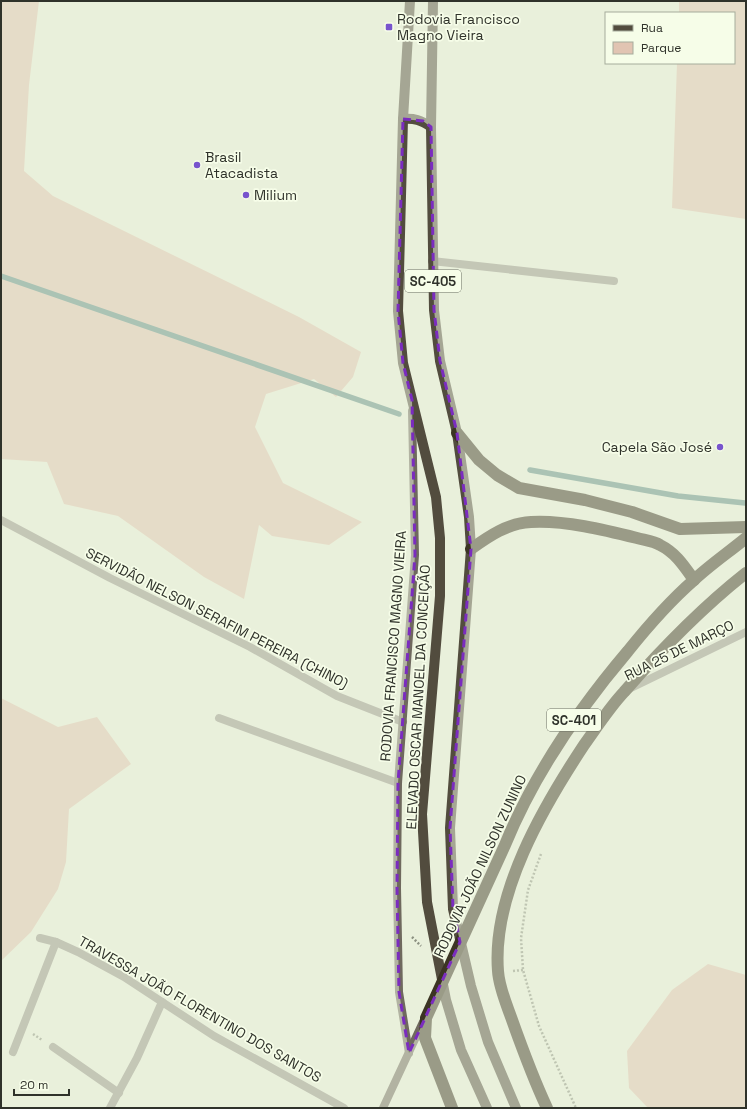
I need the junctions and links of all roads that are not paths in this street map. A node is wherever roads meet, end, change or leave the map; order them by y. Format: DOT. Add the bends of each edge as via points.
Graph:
graph roads {
  1 [pos="410,1"];
  2 [pos="433,1"];
  3 [pos="403,118"];
  4 [pos="431,127"];
  5 [pos="432,261"];
  6 [pos="614,281"];
  7 [pos="412,400"];
  8 [pos="457,433"];
  9 [pos="1,520"];
  10 [pos="746,527"];
  11 [pos="746,538"];
  12 [pos="471,550"];
  13 [pos="746,572"];
  14 [pos="694,580"];
  15 [pos="746,632"];
  16 [pos="623,692"];
  17 [pos="219,718"];
  18 [pos="403,722"];
  19 [pos="398,783"];
  20 [pos="40,938"];
  21 [pos="56,942"];
  22 [pos="162,1002"];
  23 [pos="426,1018"];
  24 [pos="53,1047"];
  25 [pos="13,1052"];
  26 [pos="409,1053"];
  27 [pos="119,1093"];
  28 [pos="110,1108"];
  29 [pos="344,1108"];
  30 [pos="383,1108"];
  31 [pos="452,1108"];
  32 [pos="487,1108"];
  33 [pos="516,1108"];
  34 [pos="547,1108"];
  1 -- 3 [label="main road, RODOVIA FRANCISCO MAGNO VIEIRA / SC-405"];
  2 -- 4 [label="main road, SC-405"];
  3 -- 4 [label="main road" via="423,121"];
  3 -- 7 [label="main road, RODOVIA FRANCISCO MAGNO VIEIRA / SC-405" via="398,311 403,363"];
  4 -- 5 [label="main road, SC-405"];
  5 -- 6 [label="street"];
  5 -- 8 [label="main road, SC-405" via="440,361"];
  7 -- 18 [label="main road, RODOVIA FRANCISCO MAGNO VIEIRA" via="415,555"];
  7 -- 32 [label="main road, ELEVADO OSCAR MANOEL DA CONCEIÇÃO" via="436,497 440,538 440,596 422,814 427,902 446,1000 461,1050"];
  8 -- 10 [label="highway" via="479,460 519,488 540,494 585,500 680,528"];
  8 -- 12 [label="main road"];
  9 -- 18 [label="street, SERVIDÃO NELSON SERAFIM PEREIRA (CHINO)" via="110,578 250,647 337,696"];
  11 -- 14 [label="highway, RODOVIA JOÃO NILSON ZUNINO / SC-401"];
  12 -- 14 [label="highway" via="490,535 509,527 531,522 562,524 611,531 660,544 680,559"];
  12 -- 33 [label="main road" via="450,828 453,909 471,986 488,1042"];
  13 -- 16 [label="highway, SC-401" via="699,615"];
  14 -- 23 [label="highway, RODOVIA JOÃO NILSON ZUNINO / SC-401" via="648,626 598,686 557,745 516,818"];
  15 -- 16 [label="street, RUA 25 DE MARÇO"];
  16 -- 34 [label="highway, SC-401" via="570,766 532,832 512,881 501,923 498,972 505,1000 530,1070"];
  17 -- 19 [label="street"];
  18 -- 19 [label="main road, RODOVIA FRANCISCO MAGNO VIEIRA"];
  19 -- 26 [label="main road, RODOVIA FRANCISCO MAGNO VIEIRA" via="399,992"];
  20 -- 21 [label="street, TRAVESSA JOÃO FLORENTINO DOS SANTOS"];
  21 -- 22 [label="street, TRAVESSA JOÃO FLORENTINO DOS SANTOS" via="124,977"];
  21 -- 25 [label="street"];
  22 -- 27 [label="street"];
  22 -- 29 [label="street, TRAVESSA JOÃO FLORENTINO DOS SANTOS" via="214,1036"];
  23 -- 26 [label="main road"];
  23 -- 31 [label="highway, SC-401" via="425,1038"];
  24 -- 27 [label="street"];
  26 -- 30 [label="main road"];
  27 -- 28 [label="street"];
}
